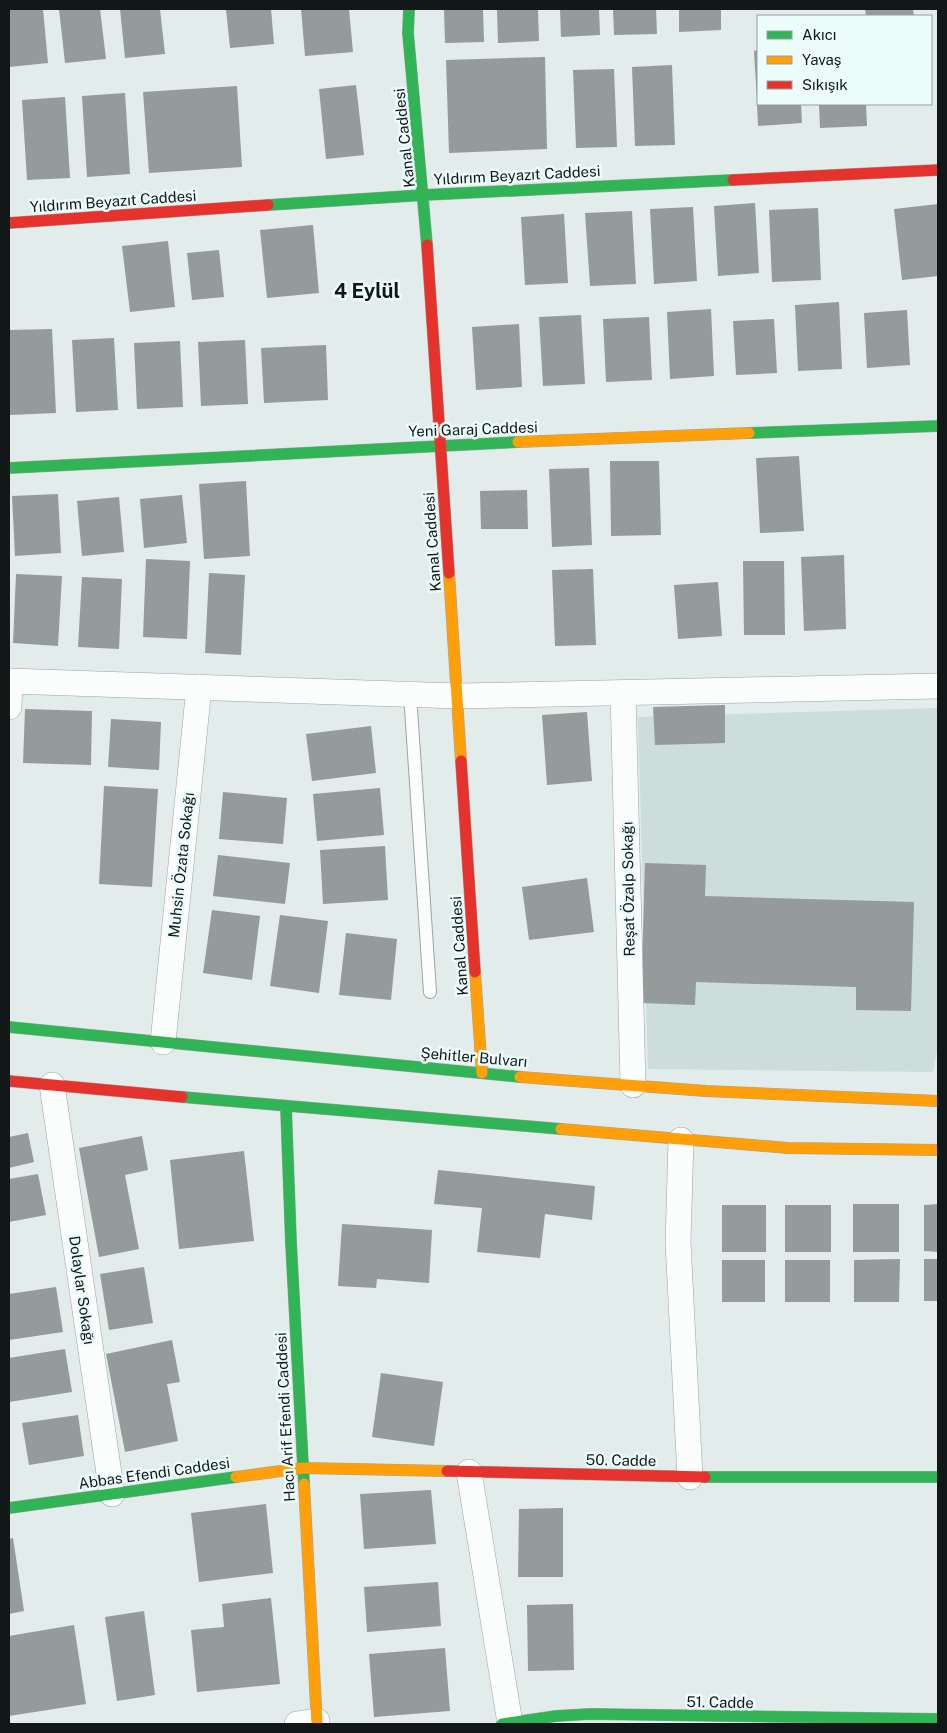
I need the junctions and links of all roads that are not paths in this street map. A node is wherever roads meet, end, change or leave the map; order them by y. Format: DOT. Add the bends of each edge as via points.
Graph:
graph roads {
  1 [pos="409,9"];
  2 [pos="938,170"];
  3 [pos="424,194"];
  4 [pos="9,223"];
  5 [pos="938,426"];
  6 [pos="440,445"];
  7 [pos="9,468"];
  8 [pos="10,681"];
  9 [pos="938,686"];
  10 [pos="199,688"];
  11 [pos="623,693"];
  12 [pos="410,694"];
  13 [pos="458,696"];
  14 [pos="9,707"];
  15 [pos="430,992"];
  16 [pos="9,1027"];
  17 [pos="163,1042"];
  18 [pos="482,1073"];
  19 [pos="9,1081"];
  20 [pos="52,1085"];
  21 [pos="633,1085"];
  22 [pos="938,1102"];
  23 [pos="286,1107"];
  24 [pos="681,1140"];
  25 [pos="938,1150"];
  26 [pos="303,1468"];
  27 [pos="469,1472"];
  28 [pos="690,1477"];
  29 [pos="938,1477"];
  30 [pos="112,1494"];
  31 [pos="9,1508"];
  32 [pos="938,1719"];
  33 [pos="310,1723"];
  34 [pos="506,1723"];
  1 -- 3 [label="street, Kanal Caddesi" via="408,33"];
  2 -- 3 [label="street, Yıldırım Beyazıt Caddesi"];
  3 -- 4 [label="street, Yıldırım Beyazıt Caddesi"];
  3 -- 6 [label="street, Kanal Caddesi"];
  5 -- 6 [label="street, Yeni Garaj Caddesi"];
  6 -- 7 [label="street, Yeni Garaj Caddesi"];
  6 -- 13 [label="street, Kanal Caddesi"];
  8 -- 10 [label="street"];
  8 -- 14 [label="street"];
  9 -- 11 [label="street"];
  10 -- 12 [label="street"];
  10 -- 17 [label="street, Muhsin Özata Sokağı"];
  11 -- 13 [label="street"];
  11 -- 21 [label="street, Reşat Özalp Sokağı"];
  12 -- 13 [label="street"];
  12 -- 15 [label="lane"];
  13 -- 18 [label="street, Kanal Caddesi"];
  16 -- 17 [label="street, Şehitler Bulvarı"];
  17 -- 18 [label="street, Şehitler Bulvarı"];
  18 -- 21 [label="street, Şehitler Bulvarı"];
  19 -- 20 [label="street"];
  20 -- 23 [label="street"];
  20 -- 30 [label="street, Dolaylar Sokağı"];
  21 -- 22 [label="street, Şehitler Bulvarı" via="824,1099"];
  23 -- 24 [label="street"];
  23 -- 26 [label="street, Hacı Arif Efendi Caddesi"];
  24 -- 25 [label="street" via="788,1148"];
  24 -- 28 [label="street" via="678,1242"];
  26 -- 27 [label="street, 50. Cadde"];
  26 -- 30 [label="street, Abbas Efendi Caddesi"];
  26 -- 33 [label="street, Hacı Arif Efendi Caddesi"];
  27 -- 28 [label="street, 50. Cadde"];
  27 -- 34 [label="street"];
  28 -- 29 [label="street, 50. Cadde"];
  30 -- 31 [label="street, Abbas Efendi Caddesi"];
  32 -- 34 [label="street, 51. Cadde" via="590,1714"];
}
